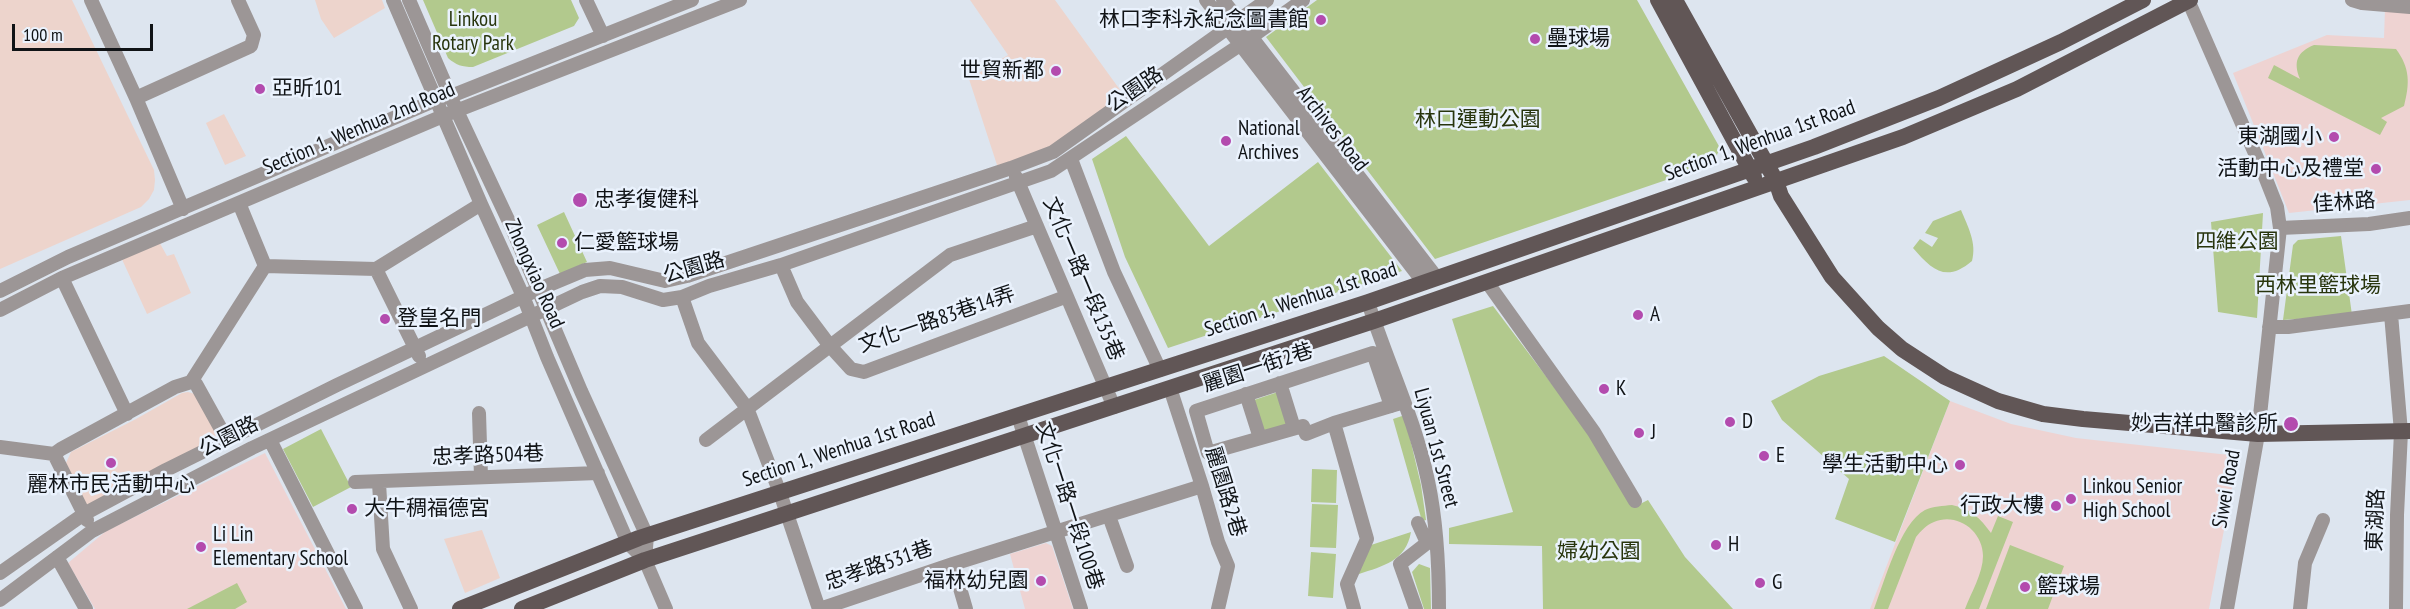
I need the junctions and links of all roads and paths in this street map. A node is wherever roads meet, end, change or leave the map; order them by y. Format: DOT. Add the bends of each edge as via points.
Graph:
graph roads {
  1 [pos="91,0"];
  2 [pos="238,0"];
  3 [pos="393,0"];
  4 [pos="409,0"];
  5 [pos="586,0"];
  6 [pos="692,0"];
  7 [pos="740,0"];
  8 [pos="1206,0"];
  9 [pos="1223,0"];
  10 [pos="1267,0"];
  11 [pos="1303,0"];
  12 [pos="1658,0"];
  13 [pos="1675,0"];
  14 [pos="2143,0"];
  15 [pos="2189,0"];
  16 [pos="2352,0"];
  17 [pos="2410,7"];
  18 [pos="1233,24"];
  19 [pos="603,36"];
  20 [pos="1246,41"];
  21 [pos="451,96"];
  22 [pos="136,98"];
  23 [pos="436,100"];
  24 [pos="457,111"];
  25 [pos="442,116"];
  26 [pos="1053,152"];
  27 [pos="1065,163"];
  28 [pos="1767,164"];
  29 [pos="1011,168"];
  30 [pos="1749,170"];
  31 [pos="1019,184"];
  32 [pos="1772,188"];
  33 [pos="239,203"];
  34 [pos="481,204"];
  35 [pos="183,209"];
  36 [pos="2410,218"];
  37 [pos="850,222"];
  38 [pos="1037,226"];
  39 [pos="2280,228"];
  40 [pos="856,237"];
  41 [pos="781,265"];
  42 [pos="265,266"];
  43 [pos="376,269"];
  44 [pos="594,269"];
  45 [pos="690,275"];
  46 [pos="62,278"];
  47 [pos="1430,281"];
  48 [pos="1487,282"];
  49 [pos="600,286"];
  50 [pos="537,290"];
  51 [pos="0,291"];
  52 [pos="689,295"];
  53 [pos="523,296"];
  54 [pos="1065,297"];
  55 [pos="1368,302"];
  56 [pos="501,308"];
  57 [pos="546,308"];
  58 [pos="0,310"];
  59 [pos="2410,311"];
  60 [pos="2391,314"];
  61 [pos="531,315"];
  62 [pos="1374,321"];
  63 [pos="510,326"];
  64 [pos="2269,327"];
  65 [pos="830,346"];
  66 [pos="416,349"];
  67 [pos="424,366"];
  68 [pos="1160,370"];
  69 [pos="191,382"];
  70 [pos="1280,383"];
  71 [pos="1107,387"];
  72 [pos="1170,388"];
  73 [pos="1246,394"];
  74 [pos="1397,404"];
  75 [pos="1114,406"];
  76 [pos="747,408"];
  77 [pos="478,413"];
  78 [pos="127,414"];
  79 [pos="1018,416"];
  80 [pos="1334,423"];
  81 [pos="1294,428"];
  82 [pos="2405,431"];
  83 [pos="2258,434"];
  84 [pos="1023,436"];
  85 [pos="1260,438"];
  86 [pos="227,440"];
  87 [pos="270,440"];
  88 [pos="706,440"];
  89 [pos="0,447"];
  90 [pos="54,454"];
  91 [pos="598,473"];
  92 [pos="481,477"];
  93 [pos="356,482"];
  94 [pos="380,483"];
  95 [pos="1202,486"];
  96 [pos="780,493"];
  97 [pos="1635,501"];
  98 [pos="84,514"];
  99 [pos="786,514"];
  100 [pos="2403,515"];
  101 [pos="1109,516"];
  102 [pos="2323,520"];
  103 [pos="1418,523"];
  104 [pos="92,531"];
  105 [pos="1055,533"];
  106 [pos="648,536"];
  107 [pos="628,543"];
  108 [pos="57,557"];
  109 [pos="645,560"];
  110 [pos="953,564"];
  111 [pos="1127,566"];
  112 [pos="0,573"];
  113 [pos="0,600"];
  114 [pos="80,607"];
  115 [pos="356,609"];
  116 [pos="411,609"];
  117 [pos="460,609"];
  118 [pos="522,609"];
  119 [pos="666,609"];
  120 [pos="819,609"];
  121 [pos="966,609"];
  122 [pos="1081,609"];
  123 [pos="1218,609"];
  124 [pos="1354,609"];
  125 [pos="1416,609"];
  126 [pos="1439,609"];
  127 [pos="2228,609"];
  128 [pos="2300,609"];
  129 [pos="2396,609"];
  1 -- 22 [label="street"];
  2 -- 22 [label="street" via="254,35 251,46"];
  3 -- 23 [label="street, Zhongxiao Road"];
  4 -- 21 [label="street, Zhongxiao Road"];
  5 -- 19 [label="street"];
  6 -- 19 [label="street, Section 1, Wenhua 2nd Road"];
  7 -- 24 [label="street, Section 1, Wenhua 2nd Road"];
  8 -- 18 [label="street, Archives Road"];
  9 -- 18 [label="street, Archives Road"];
  10 -- 18 [label="street, 公園路"];
  11 -- 20 [label="street, 公園路"];
  12 -- 30 [label="main road"];
  13 -- 28 [label="main road"];
  14 -- 28 [label="main road, Section 1, Wenhua 1st Road" via="1939,98"];
  15 -- 32 [label="main road, Section 1, Wenhua 1st Road" via="1988,101"];
  15 -- 39 [label="street, Siwei Road" via="2277,207"];
  16 -- 17 [label="street"];
  18 -- 20 [label="street, Archives Road"];
  18 -- 26 [label="street, 公園路"];
  19 -- 21 [label="street, Section 1, Wenhua 2nd Road"];
  20 -- 27 [label="street, 公園路"];
  20 -- 47 [label="street, Archives Road"];
  21 -- 23 [label="street, Section 1, Wenhua 2nd Road"];
  21 -- 24 [label="street, Zhongxiao Road"];
  22 -- 35 [label="street"];
  23 -- 25 [label="street, Zhongxiao Road"];
  23 -- 35 [label="street, Section 1, Wenhua 2nd Road"];
  24 -- 25 [label="street, Section 1, Wenhua 2nd Road"];
  24 -- 50 [label="street, Zhongxiao Road"];
  25 -- 33 [label="street, Section 1, Wenhua 2nd Road"];
  25 -- 34 [label="street, Zhongxiao Road"];
  26 -- 27 [label="street"];
  26 -- 29 [label="street, 公園路"];
  27 -- 31 [label="street, 公園路"];
  27 -- 68 [label="street"];
  28 -- 30 [label="main road, Section 1, Wenhua 1st Road"];
  28 -- 32 [label="main road"];
  29 -- 31 [label="street, 文化一路一段135巷"];
  29 -- 37 [label="street, 公園路"];
  30 -- 32 [label="main road"];
  30 -- 47 [label="main road, Section 1, Wenhua 1st Road"];
  31 -- 38 [label="street, 文化一路一段135巷"];
  31 -- 40 [label="street, 公園路"];
  32 -- 48 [label="main road, Section 1, Wenhua 1st Road"];
  32 -- 83 [label="main road" via="1857,307 1902,349 1945,377 1998,402 2043,414"];
  33 -- 42 [label="street"];
  33 -- 46 [label="street, Section 1, Wenhua 2nd Road"];
  34 -- 43 [label="street"];
  34 -- 53 [label="street, Zhongxiao Road"];
  35 -- 51 [label="street, Section 1, Wenhua 2nd Road"];
  36 -- 39 [label="street, 佳林路"];
  37 -- 40 [label="street"];
  37 -- 45 [label="street, 公園路"];
  38 -- 54 [label="street, 文化一路一段135巷"];
  38 -- 65 [label="street, 文化一路83巷14弄" via="950,255"];
  39 -- 64 [label="street, Siwei Road"];
  40 -- 41 [label="street, 公園路"];
  41 -- 52 [label="street, 公園路"];
  41 -- 65 [label="street" via="797,302"];
  42 -- 43 [label="street"];
  42 -- 69 [label="street"];
  43 -- 66 [label="street"];
  44 -- 45 [label="street, 公園路" via="610,268 664,281"];
  44 -- 49 [label="street"];
  44 -- 50 [label="street, 公園路"];
  45 -- 52 [label="street"];
  46 -- 58 [label="street, Section 1, Wenhua 2nd Road"];
  46 -- 78 [label="street"];
  47 -- 55 [label="main road, Section 1, Wenhua 1st Road"];
  48 -- 62 [label="main road, Section 1, Wenhua 1st Road"];
  48 -- 97 [label="street" via="1594,432"];
  49 -- 52 [label="street, 公園路" via="622,287 663,300"];
  49 -- 57 [label="street, 公園路"];
  50 -- 53 [label="street, 公園路"];
  50 -- 57 [label="street, Zhongxiao Road"];
  52 -- 76 [label="street" via="698,343"];
  53 -- 56 [label="street, 公園路"];
  53 -- 61 [label="street, Zhongxiao Road"];
  54 -- 65 [label="street, 文化一路83巷14弄" via="864,372 851,369"];
  54 -- 71 [label="street, 文化一路一段135巷"];
  55 -- 62 [label="street, Liyuan 1st Street"];
  55 -- 68 [label="main road, Section 1, Wenhua 1st Road"];
  56 -- 63 [label="street"];
  56 -- 66 [label="street, 公園路"];
  57 -- 61 [label="street, 公園路"];
  57 -- 106 [label="street, Zhongxiao Road"];
  59 -- 60 [label="street"];
  60 -- 64 [label="street"];
  60 -- 82 [label="street, 東湖路"];
  61 -- 63 [label="street, 公園路"];
  61 -- 91 [label="street, Zhongxiao Road"];
  62 -- 72 [label="main road, Section 1, Wenhua 1st Road"];
  62 -- 74 [label="street, Liyuan 1st Street"];
  63 -- 67 [label="street, 公園路"];
  64 -- 83 [label="street, Siwei Road"];
  65 -- 76 [label="street, 文化一路83巷14弄"];
  66 -- 67 [label="street"];
  66 -- 86 [label="street, 公園路"];
  67 -- 87 [label="street, 公園路"];
  68 -- 71 [label="main road, Section 1, Wenhua 1st Road"];
  69 -- 78 [label="street"];
  69 -- 86 [label="street" via="196,384"];
  70 -- 73 [label="street, 麗園一街2巷"];
  70 -- 74 [label="street, 麗園一街2巷" via="1373,353"];
  70 -- 81 [label="street"];
  71 -- 75 [label="street, 文化一路一段135巷"];
  71 -- 79 [label="main road, Section 1, Wenhua 1st Road"];
  72 -- 75 [label="main road, Section 1, Wenhua 1st Road"];
  72 -- 95 [label="street, 麗園路2巷"];
  73 -- 85 [label="street"];
  73 -- 85 [label="street, 麗園一街2巷" via="1196,411 1208,453"];
  74 -- 80 [label="street, 麗園一街2巷"];
  74 -- 126 [label="street, Liyuan 1st Street" via="1428,480 1438,540"];
  75 -- 84 [label="main road, Section 1, Wenhua 1st Road"];
  76 -- 88 [label="street, 文化一路83巷14弄"];
  76 -- 96 [label="street"];
  77 -- 92 [label="street"];
  78 -- 90 [label="street"];
  79 -- 84 [label="street, 文化一路一段100巷"];
  79 -- 96 [label="main road, Section 1, Wenhua 1st Road"];
  80 -- 81 [label="street, 麗園一街2巷" via="1306,434 1303,426"];
  80 -- 124 [label="street" via="1367,539 1347,584"];
  81 -- 85 [label="street, 麗園一街2巷"];
  82 -- 83 [label="main road"];
  82 -- 100 [label="street, 東湖路"];
  83 -- 127 [label="street, Siwei Road"];
  84 -- 99 [label="main road, Section 1, Wenhua 1st Road"];
  84 -- 105 [label="street, 文化一路一段100巷"];
  86 -- 98 [label="street, 公園路"];
  87 -- 104 [label="street, 公園路"];
  87 -- 115 [label="street"];
  89 -- 90 [label="street"];
  90 -- 98 [label="street"];
  91 -- 92 [label="street, 忠孝路504巷"];
  91 -- 107 [label="street, Zhongxiao Road"];
  92 -- 94 [label="street, 忠孝路504巷"];
  93 -- 94 [label="street, 忠孝路504巷"];
  94 -- 116 [label="street" via="383,549"];
  95 -- 101 [label="street, 忠孝路531巷"];
  95 -- 123 [label="street, 麗園路2巷" via="1227,566"];
  96 -- 99 [label="street"];
  96 -- 106 [label="main road, Section 1, Wenhua 1st Road"];
  98 -- 104 [label="street"];
  98 -- 112 [label="street, 公園路"];
  99 -- 109 [label="main road, Section 1, Wenhua 1st Road"];
  99 -- 120 [label="street"];
  100 -- 129 [label="street, 東湖路"];
  101 -- 105 [label="street, 忠孝路531巷"];
  101 -- 111 [label="street"];
  102 -- 128 [label="street" via="2305,563"];
  103 -- 125 [label="street" via="1427,543 1400,564"];
  104 -- 108 [label="street, 公園路"];
  105 -- 110 [label="street, 忠孝路531巷"];
  105 -- 122 [label="street, 文化一路一段100巷"];
  106 -- 107 [label="main road, Section 1, Wenhua 1st Road"];
  106 -- 109 [label="street"];
  107 -- 109 [label="street, Zhongxiao Road"];
  107 -- 117 [label="main road, Section 1, Wenhua 1st Road"];
  108 -- 113 [label="street, 公園路"];
  108 -- 114 [label="street"];
  109 -- 118 [label="main road, Section 1, Wenhua 1st Road"];
  109 -- 119 [label="street, Zhongxiao Road"];
  110 -- 120 [label="street, 忠孝路531巷"];
  110 -- 121 [label="street"];
}
